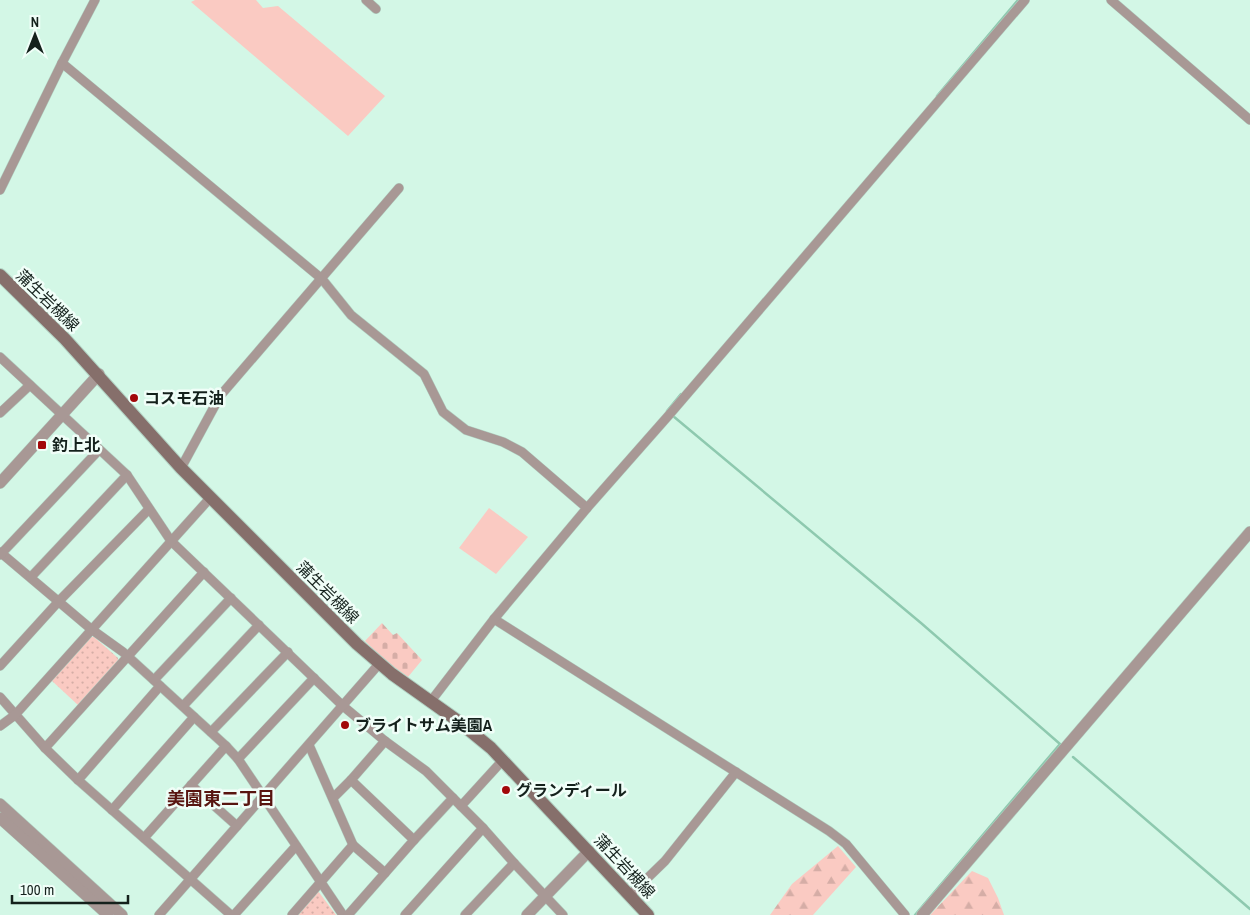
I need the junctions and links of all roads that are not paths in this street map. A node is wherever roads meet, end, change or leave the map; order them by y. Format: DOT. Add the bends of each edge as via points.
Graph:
graph roads {
  1 [pos="95,0"];
  2 [pos="366,0"];
  3 [pos="1025,0"];
  4 [pos="1111,0"];
  5 [pos="376,9"];
  6 [pos="62,63"];
  7 [pos="1250,120"];
  8 [pos="399,188"];
  9 [pos="0,190"];
  10 [pos="0,275"];
  11 [pos="322,279"];
  12 [pos="0,357"];
  13 [pos="99,374"];
  14 [pos="30,385"];
  15 [pos="0,413"];
  16 [pos="62,414"];
  17 [pos="99,450"];
  18 [pos="181,468"];
  19 [pos="127,475"];
  20 [pos="1,479"];
  21 [pos="211,497"];
  22 [pos="149,508"];
  23 [pos="587,508"];
  24 [pos="1250,532"];
  25 [pos="172,541"];
  26 [pos="1,554"];
  27 [pos="204,572"];
  28 [pos="31,577"];
  29 [pos="231,598"];
  30 [pos="59,601"];
  31 [pos="494,618"];
  32 [pos="259,625"];
  33 [pos="91,629"];
  34 [pos="288,652"];
  35 [pos="128,657"];
  36 [pos="379,664"];
  37 [pos="0,666"];
  38 [pos="314,678"];
  39 [pos="157,683"];
  40 [pos="0,697"];
  41 [pos="431,701"];
  42 [pos="183,706"];
  43 [pos="343,706"];
  44 [pos="15,715"];
  45 [pos="194,717"];
  46 [pos="0,726"];
  47 [pos="211,732"];
  48 [pos="385,741"];
  49 [pos="309,745"];
  50 [pos="226,746"];
  51 [pos="45,748"];
  52 [pos="238,760"];
  53 [pos="503,760"];
  54 [pos="736,772"];
  55 [pos="78,780"];
  56 [pos="351,780"];
  57 [pos="191,786"];
  58 [pos="263,797"];
  59 [pos="333,798"];
  60 [pos="453,798"];
  61 [pos="0,804"];
  62 [pos="461,806"];
  63 [pos="112,810"];
  64 [pos="0,818"];
  65 [pos="237,826"];
  66 [pos="482,828"];
  67 [pos="144,838"];
  68 [pos="414,840"];
  69 [pos="353,845"];
  70 [pos="296,846"];
  71 [pos="588,851"];
  72 [pos="514,863"];
  73 [pos="385,873"];
  74 [pos="190,879"];
  75 [pos="319,882"];
  76 [pos="630,895"];
  77 [pos="545,896"];
  78 [pos="108,915"];
  79 [pos="122,915"];
  80 [pos="159,915"];
  81 [pos="233,915"];
  82 [pos="292,915"];
  83 [pos="343,915"];
  84 [pos="348,915"];
  85 [pos="405,915"];
  86 [pos="465,915"];
  87 [pos="527,915"];
  88 [pos="563,915"];
  89 [pos="648,915"];
  90 [pos="905,915"];
  91 [pos="922,915"];
  1 -- 6 [label="street"];
  2 -- 5 [label="street"];
  3 -- 23 [label="street"];
  4 -- 7 [label="street"];
  6 -- 9 [label="street"];
  6 -- 11 [label="street"];
  8 -- 11 [label="street"];
  10 -- 13 [label="main road, 蒲生岩槻線"];
  11 -- 18 [label="street" via="220,396"];
  11 -- 23 [label="street" via="351,315 424,374 443,412 466,430 522,452"];
  12 -- 14 [label="street"];
  13 -- 16 [label="street"];
  13 -- 18 [label="main road, 蒲生岩槻線"];
  14 -- 15 [label="street"];
  14 -- 16 [label="street"];
  16 -- 17 [label="street"];
  16 -- 20 [label="street"];
  17 -- 19 [label="street"];
  17 -- 26 [label="street"];
  18 -- 21 [label="main road, 蒲生岩槻線"];
  19 -- 22 [label="street"];
  19 -- 28 [label="street"];
  21 -- 25 [label="street"];
  21 -- 36 [label="main road, 蒲生岩槻線"];
  22 -- 25 [label="street"];
  22 -- 30 [label="street"];
  23 -- 31 [label="street"];
  24 -- 91 [label="street"];
  25 -- 27 [label="street"];
  25 -- 33 [label="street"];
  26 -- 28 [label="street"];
  27 -- 29 [label="street"];
  27 -- 35 [label="street"];
  28 -- 30 [label="street"];
  29 -- 32 [label="street"];
  29 -- 39 [label="street"];
  30 -- 33 [label="street"];
  30 -- 37 [label="street"];
  31 -- 41 [label="street"];
  31 -- 54 [label="street"];
  32 -- 34 [label="street"];
  32 -- 42 [label="street"];
  33 -- 35 [label="street"];
  33 -- 44 [label="street"];
  34 -- 38 [label="street"];
  34 -- 47 [label="street"];
  35 -- 39 [label="street"];
  35 -- 51 [label="street"];
  36 -- 41 [label="main road, 蒲生岩槻線"];
  36 -- 43 [label="street"];
  38 -- 43 [label="street"];
  38 -- 52 [label="street"];
  39 -- 42 [label="street"];
  39 -- 55 [label="street"];
  40 -- 44 [label="street"];
  41 -- 53 [label="main road, 蒲生岩槻線"];
  42 -- 45 [label="street"];
  43 -- 48 [label="street"];
  43 -- 49 [label="street"];
  44 -- 46 [label="street"];
  44 -- 51 [label="street"];
  45 -- 47 [label="street"];
  45 -- 63 [label="street"];
  47 -- 50 [label="street"];
  48 -- 56 [label="street"];
  48 -- 60 [label="street" via="426,771"];
  49 -- 58 [label="street"];
  49 -- 59 [label="street"];
  50 -- 52 [label="street"];
  50 -- 57 [label="street"];
  51 -- 55 [label="street"];
  52 -- 58 [label="street"];
  53 -- 62 [label="street"];
  53 -- 71 [label="main road, 蒲生岩槻線"];
  54 -- 76 [label="street" via="665,861"];
  54 -- 90 [label="street" via="846,844"];
  55 -- 63 [label="street"];
  56 -- 59 [label="street"];
  56 -- 68 [label="street"];
  57 -- 65 [label="street"];
  57 -- 67 [label="street"];
  58 -- 65 [label="street"];
  58 -- 70 [label="street"];
  59 -- 69 [label="street"];
  60 -- 62 [label="street"];
  60 -- 68 [label="street"];
  61 -- 79 [label="street"];
  62 -- 66 [label="street"];
  63 -- 67 [label="street"];
  64 -- 78 [label="street"];
  65 -- 74 [label="street"];
  66 -- 72 [label="street"];
  66 -- 85 [label="street"];
  67 -- 74 [label="street"];
  68 -- 73 [label="street"];
  69 -- 73 [label="street"];
  69 -- 75 [label="street"];
  70 -- 75 [label="street"];
  70 -- 81 [label="street"];
  71 -- 76 [label="main road, 蒲生岩槻線"];
  71 -- 77 [label="street"];
  72 -- 77 [label="street"];
  72 -- 86 [label="street"];
  73 -- 84 [label="street"];
  74 -- 80 [label="street"];
  74 -- 81 [label="street"];
  75 -- 82 [label="street"];
  75 -- 83 [label="street"];
  76 -- 89 [label="main road, 蒲生岩槻線"];
  77 -- 87 [label="street"];
  77 -- 88 [label="street"];
}
